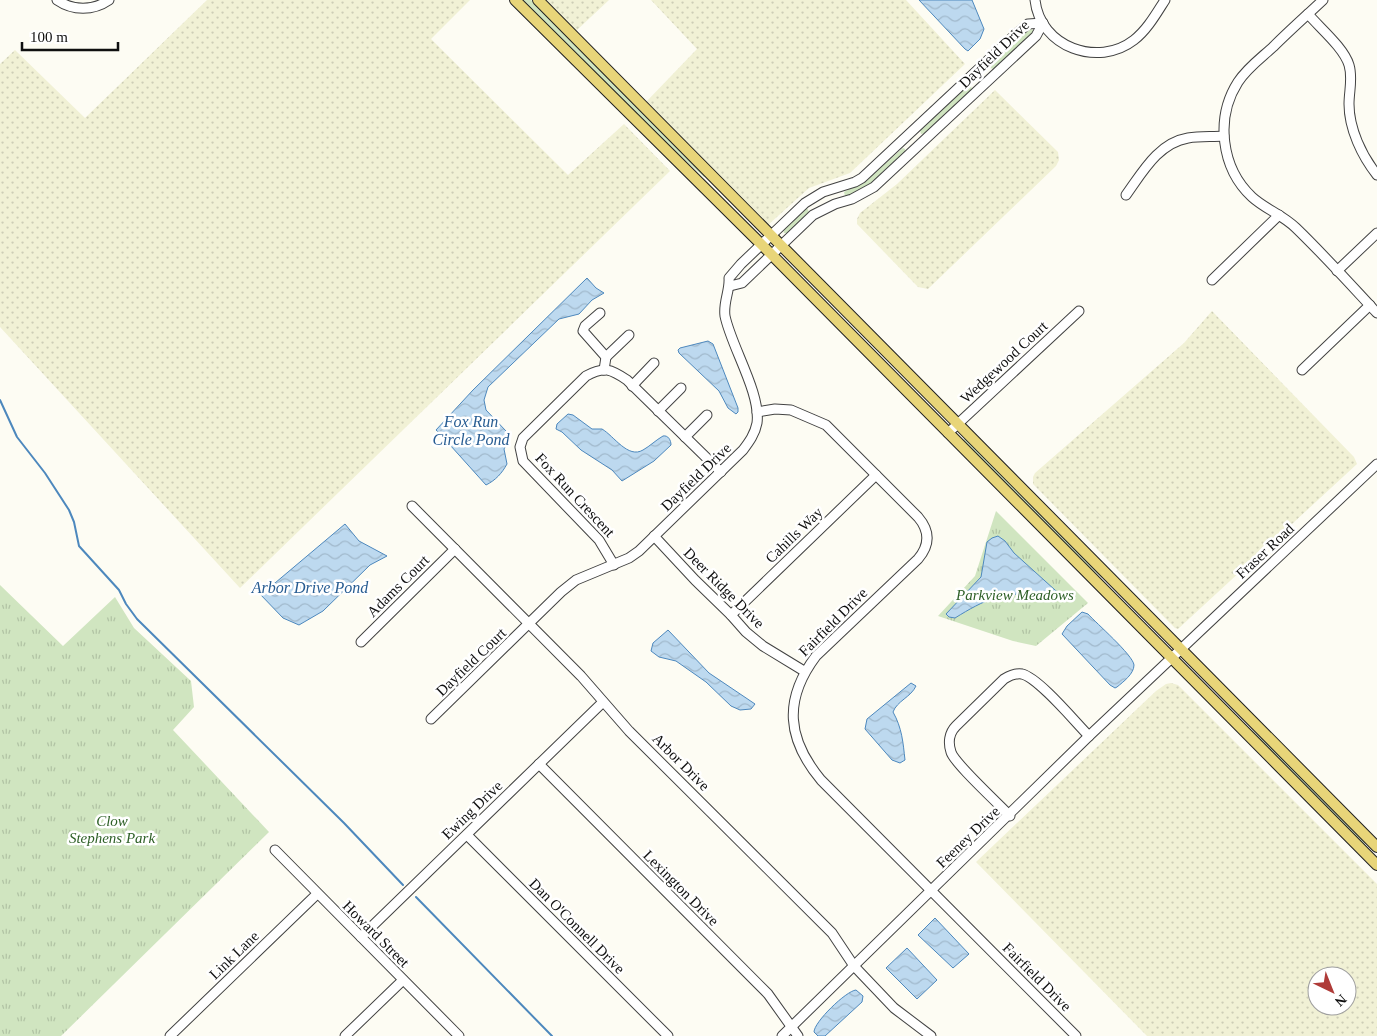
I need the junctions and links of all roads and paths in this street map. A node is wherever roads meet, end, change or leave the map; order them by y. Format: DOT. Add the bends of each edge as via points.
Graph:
graph roads {
  1 [pos="57,0"];
  2 [pos="109,0"];
  3 [pos="515,0"];
  4 [pos="538,0"];
  5 [pos="1035,0"];
  6 [pos="1165,0"];
  7 [pos="1323,0"];
  8 [pos="1308,14"];
  9 [pos="1043,23"];
  10 [pos="975,71"];
  11 [pos="985,82"];
  12 [pos="907,136"];
  13 [pos="1224,136"];
  14 [pos="917,147"];
  15 [pos="1377,175"];
  16 [pos="1126,196"];
  17 [pos="1279,215"];
  18 [pos="1377,232"];
  19 [pos="770,236"];
  20 [pos="761,244"];
  21 [pos="780,246"];
  22 [pos="771,254"];
  23 [pos="1338,271"];
  24 [pos="1212,280"];
  25 [pos="730,286"];
  26 [pos="1370,305"];
  27 [pos="1078,311"];
  28 [pos="600,313"];
  29 [pos="1377,313"];
  30 [pos="629,335"];
  31 [pos="606,357"];
  32 [pos="654,363"];
  33 [pos="604,370"];
  34 [pos="1302,370"];
  35 [pos="632,386"];
  36 [pos="681,388"];
  37 [pos="658,411"];
  38 [pos="757,412"];
  39 [pos="707,414"];
  40 [pos="957,424"];
  41 [pos="948,433"];
  42 [pos="685,437"];
  43 [pos="1377,464"];
  44 [pos="721,472"];
  45 [pos="876,475"];
  46 [pos="412,506"];
  47 [pos="654,536"];
  48 [pos="455,549"];
  49 [pos="614,565"];
  50 [pos="731,615"];
  51 [pos="529,624"];
  52 [pos="361,642"];
  53 [pos="1181,650"];
  54 [pos="1172,658"];
  55 [pos="804,672"];
  56 [pos="603,702"];
  57 [pos="431,719"];
  58 [pos="1089,736"];
  59 [pos="539,764"];
  60 [pos="1010,816"];
  61 [pos="467,835"];
  62 [pos="1377,847"];
  63 [pos="275,850"];
  64 [pos="1377,865"];
  65 [pos="932,891"];
  66 [pos="317,894"];
  67 [pos="361,937"];
  68 [pos="854,966"];
  69 [pos="403,980"];
  70 [pos="792,1027"];
  71 [pos="170,1036"];
  72 [pos="345,1036"];
  73 [pos="459,1036"];
  74 [pos="668,1036"];
  75 [pos="782,1036"];
  76 [pos="798,1036"];
  77 [pos="931,1036"];
  78 [pos="1076,1036"];
  1 -- 2 [label="street" via="67,6 85,9"];
  3 -- 20 [label="main road"];
  4 -- 19 [label="main road"];
  5 -- 9 [label="street"];
  6 -- 9 [label="street" via="1134,40 1120,49 1103,53 1085,53 1066,45"];
  7 -- 8 [label="street"];
  8 -- 13 [label="street" via="1253,65 1238,84 1226,112"];
  8 -- 15 [label="street" via="1349,64 1349,106 1354,133"];
  9 -- 10 [label="street, Dayfield Drive" via="1028,24"];
  9 -- 11 [label="street, Dayfield Drive" via="1036,36"];
  10 -- 11 [label="street"];
  10 -- 12 [label="street, Dayfield Drive"];
  11 -- 14 [label="street, Dayfield Drive"];
  12 -- 14 [label="street"];
  12 -- 19 [label="street, Dayfield Drive" via="862,178 823,192 805,203"];
  13 -- 16 [label="street" via="1188,138 1175,143 1152,159"];
  13 -- 17 [label="street" via="1227,156 1238,180 1258,202"];
  14 -- 21 [label="street, Dayfield Drive" via="874,187 813,215"];
  17 -- 23 [label="street"];
  17 -- 24 [label="street"];
  18 -- 23 [label="street"];
  19 -- 20 [label="street, Dayfield Drive"];
  19 -- 21 [label="main road"];
  20 -- 22 [label="main road"];
  20 -- 25 [label="street, Dayfield Drive" via="729,278"];
  21 -- 22 [label="street, Dayfield Drive"];
  21 -- 40 [label="main road"];
  22 -- 25 [label="street, Dayfield Drive" via="742,282"];
  22 -- 41 [label="main road"];
  23 -- 26 [label="street"];
  25 -- 38 [label="street, Dayfield Drive" via="725,299 725,316"];
  26 -- 29 [label="street"];
  26 -- 34 [label="street"];
  27 -- 40 [label="street, Wedgewood Court"];
  28 -- 31 [label="street" via="583,331"];
  30 -- 31 [label="street"];
  31 -- 33 [label="street"];
  32 -- 35 [label="street"];
  33 -- 35 [label="street" via="613,371"];
  33 -- 49 [label="street, Fox Run Crescent" via="586,376 524,438 520,447 523,461 599,540"];
  35 -- 37 [label="street"];
  36 -- 37 [label="street"];
  37 -- 42 [label="street"];
  38 -- 44 [label="street, Dayfield Drive" via="752,439"];
  38 -- 45 [label="street, Fairfield Drive" via="791,410 817,420"];
  39 -- 42 [label="street"];
  40 -- 41 [label="street, Wedgewood Court"];
  40 -- 53 [label="main road"];
  41 -- 54 [label="main road"];
  42 -- 44 [label="street"];
  43 -- 53 [label="street, Fraser Road"];
  44 -- 47 [label="street, Dayfield Drive"];
  45 -- 50 [label="street, Cahills Way"];
  45 -- 55 [label="street, Fairfield Drive" via="923,523 927,544 918,559 816,656"];
  46 -- 48 [label="street, Arbor Drive"];
  47 -- 49 [label="street, Dayfield Drive" via="639,551"];
  47 -- 50 [label="street, Deer Ridge Drive"];
  48 -- 51 [label="street, Arbor Drive"];
  48 -- 52 [label="street, Adams Court"];
  49 -- 51 [label="street, Dayfield Drive" via="576,580"];
  50 -- 55 [label="street, Deer Ridge Drive" via="746,632"];
  51 -- 56 [label="street, Arbor Drive"];
  51 -- 57 [label="street, Dayfield Court"];
  53 -- 54 [label="street, Fraser Road"];
  53 -- 62 [label="main road"];
  54 -- 58 [label="street, Feeney Drive"];
  54 -- 64 [label="main road"];
  55 -- 65 [label="street, Fairfield Drive" via="793,703 798,743 807,763"];
  56 -- 59 [label="street, Ewing Drive"];
  56 -- 68 [label="street, Arbor Drive" via="832,933"];
  58 -- 60 [label="street, Feeney Drive"];
  58 -- 60 [label="street" via="1036,682 1022,674 1004,680 956,726 949,740 952,754"];
  59 -- 61 [label="street, Ewing Drive"];
  59 -- 70 [label="street, Lexington Drive" via="768,994"];
  60 -- 65 [label="street, Feeney Drive"];
  61 -- 67 [label="street, Ewing Drive"];
  61 -- 74 [label="street, Dan O'Connell Drive"];
  63 -- 66 [label="street, Howard Street"];
  65 -- 68 [label="street, Feeney Drive"];
  65 -- 78 [label="street, Fairfield Drive"];
  66 -- 67 [label="street, Howard Street"];
  66 -- 71 [label="street, Link Lane"];
  67 -- 69 [label="street, Howard Street"];
  68 -- 70 [label="street, Feeney Drive"];
  68 -- 77 [label="street, Arbor Drive" via="894,1008"];
  69 -- 72 [label="street"];
  69 -- 73 [label="street, Howard Street"];
  70 -- 75 [label="street, Feeney Drive"];
  70 -- 76 [label="street, Lexington Drive"];
}
